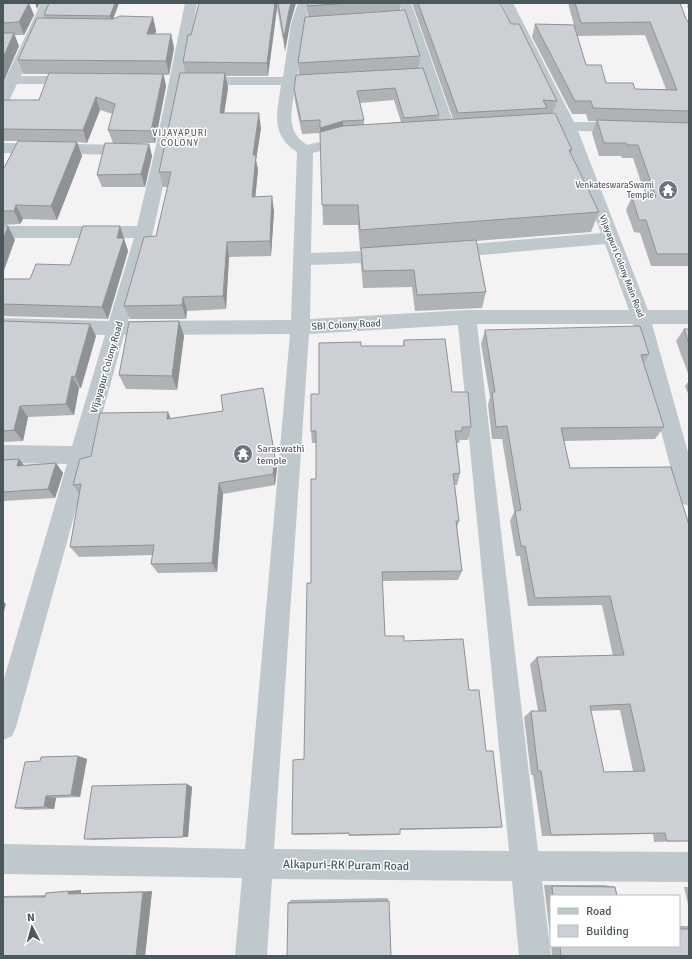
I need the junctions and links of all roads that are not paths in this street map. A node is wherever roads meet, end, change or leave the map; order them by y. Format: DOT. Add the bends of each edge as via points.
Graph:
graph roads {
  1 [pos="47,3"];
  2 [pos="191,3"];
  3 [pos="304,3"];
  4 [pos="405,3"];
  5 [pos="507,3"];
  6 [pos="394,18"];
  7 [pos="410,18"];
  8 [pos="314,23"];
  9 [pos="298,24"];
  10 [pos="37,27"];
  11 [pos="53,27"];
  12 [pos="17,40"];
  13 [pos="31,40"];
  14 [pos="413,74"];
  15 [pos="428,74"];
  16 [pos="13,80"];
  17 [pos="91,80"];
  18 [pos="311,80"];
  19 [pos="168,81"];
  20 [pos="288,82"];
  21 [pos="4,95"];
  22 [pos="569,126"];
  23 [pos="638,128"];
  24 [pos="516,129"];
  25 [pos="464,132"];
  26 [pos="449,133"];
  27 [pos="433,134"];
  28 [pos="336,142"];
  29 [pos="3,148"];
  30 [pos="162,150"];
  31 [pos="306,150"];
  32 [pos="3,232"];
  33 [pos="144,232"];
  34 [pos="612,238"];
  35 [pos="432,253"];
  36 [pos="408,255"];
  37 [pos="302,259"];
  38 [pos="641,317"];
  39 [pos="689,317"];
  40 [pos="467,318"];
  41 [pos="3,325"];
  42 [pos="300,327"];
  43 [pos="117,328"];
  44 [pos="3,454"];
  45 [pos="81,455"];
  46 [pos="689,496"];
  47 [pos="3,727"];
  48 [pos="3,858"];
  49 [pos="257,864"];
  50 [pos="526,866"];
  51 [pos="689,867"];
  52 [pos="251,956"];
  53 [pos="535,956"];
  1 -- 10 [label="street"];
  2 -- 19 [label="street, Vijayapur Colony Road"];
  3 -- 9 [label="street"];
  4 -- 7 [label="street"];
  5 -- 22 [label="street, Vijayapuri Colony Main Road"];
  6 -- 7 [label="street"];
  7 -- 15 [label="street"];
  8 -- 9 [label="street"];
  9 -- 20 [label="street"];
  10 -- 11 [label="street"];
  10 -- 13 [label="street"];
  12 -- 13 [label="street"];
  13 -- 16 [label="street"];
  14 -- 15 [label="street"];
  15 -- 26 [label="street"];
  16 -- 17 [label="street"];
  16 -- 21 [label="street"];
  18 -- 20 [label="street"];
  19 -- 20 [label="street"];
  19 -- 30 [label="street, Vijayapur Colony Road"];
  20 -- 31 [label="street" via="284,120 292,142"];
  22 -- 23 [label="street"];
  22 -- 24 [label="street"];
  22 -- 34 [label="street, Vijayapuri Colony Main Road"];
  25 -- 26 [label="street"];
  26 -- 27 [label="street"];
  28 -- 31 [label="street"];
  29 -- 30 [label="street"];
  30 -- 33 [label="street, Vijayapur Colony Road"];
  31 -- 37 [label="street"];
  32 -- 33 [label="street"];
  33 -- 43 [label="street, Vijayapur Colony Road"];
  34 -- 35 [label="street"];
  34 -- 38 [label="street, Vijayapuri Colony Main Road"];
  36 -- 37 [label="street"];
  37 -- 42 [label="street"];
  38 -- 39 [label="street, SBI Colony Road"];
  38 -- 40 [label="street, SBI Colony Road"];
  38 -- 46 [label="street, Vijayapuri Colony Main Road"];
  40 -- 42 [label="street, SBI Colony Road"];
  40 -- 50 [label="street"];
  41 -- 43 [label="street, SBI Colony Road"];
  42 -- 43 [label="street, SBI Colony Road"];
  42 -- 49 [label="street"];
  43 -- 45 [label="street, Vijayapur Colony Road"];
  44 -- 45 [label="street"];
  45 -- 47 [label="street, Vijayapur Colony Road"];
  48 -- 49 [label="street, Alkapuri-RK Puram Road"];
  49 -- 50 [label="street, Alkapuri-RK Puram Road"];
  49 -- 52 [label="street"];
  50 -- 51 [label="street, Alkapuri-RK Puram Road"];
  50 -- 53 [label="street"];
}
